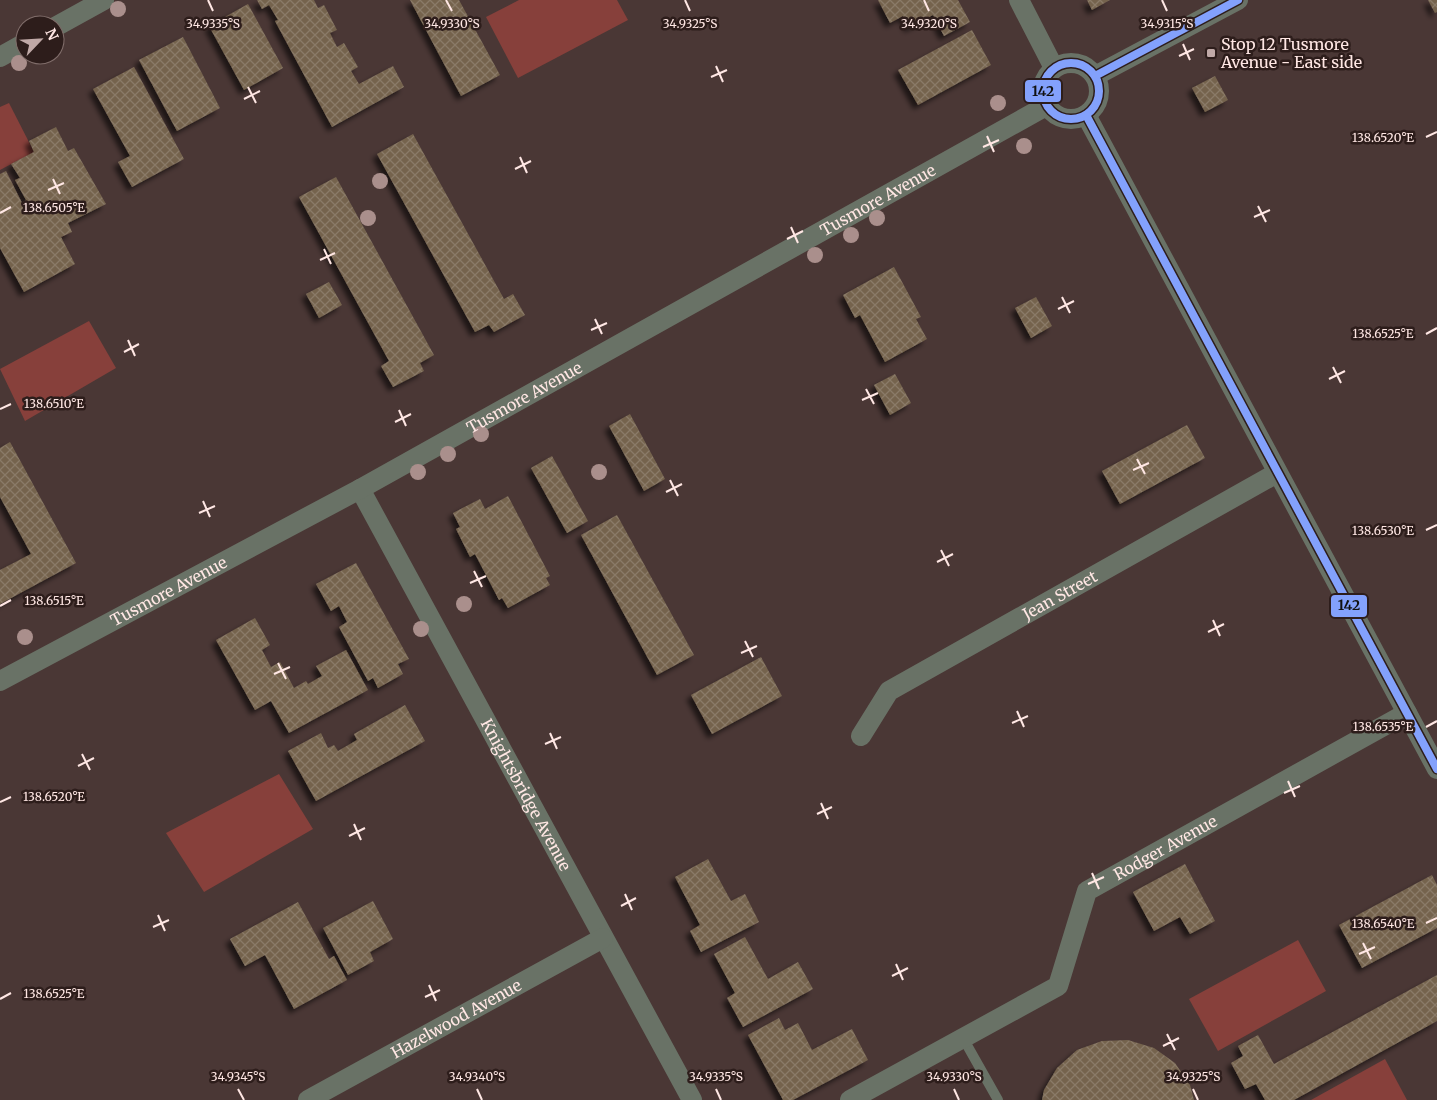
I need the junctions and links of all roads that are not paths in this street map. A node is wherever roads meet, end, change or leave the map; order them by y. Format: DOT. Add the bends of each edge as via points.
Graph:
graph roads {
  1 [pos="104,0"];
  2 [pos="1019,0"];
  3 [pos="1238,0"];
  4 [pos="65,21"];
  5 [pos="15,49"];
  6 [pos="0,57"];
  7 [pos="1054,68"];
  8 [pos="1094,76"];
  9 [pos="1046,106"];
  10 [pos="1086,115"];
  11 [pos="1277,473"];
  12 [pos="360,489"];
  13 [pos="0,682"];
  14 [pos="1407,713"];
  15 [pos="861,736"];
  16 [pos="1437,769"];
  17 [pos="603,938"];
  18 [pos="963,1038"];
  19 [pos="308,1100"];
  20 [pos="692,1100"];
  21 [pos="850,1100"];
  22 [pos="998,1100"];
  1 -- 4 [label="street"];
  2 -- 7 [label="street"];
  3 -- 8 [label="street"];
  5 -- 6 [label="street"];
  7 -- 8 [label="street" via="1072,62 1088,69"];
  7 -- 9 [label="street" via="1042,85"];
  8 -- 10 [label="street" via="1098,84 1097,101"];
  9 -- 10 [label="street" via="1054,115 1064,119 1076,120"];
  9 -- 12 [label="street, Tusmore Avenue"];
  10 -- 11 [label="street"];
  11 -- 14 [label="street"];
  11 -- 15 [label="street, Jean Street" via="889,691"];
  12 -- 13 [label="street, Tusmore Avenue"];
  12 -- 17 [label="street, Knightsbridge Avenue"];
  14 -- 16 [label="street"];
  14 -- 18 [label="street, Rodger Avenue" via="1087,891 1058,986"];
  17 -- 19 [label="street, Hazelwood Avenue"];
  17 -- 20 [label="street, Knightsbridge Avenue"];
  18 -- 21 [label="street, Rodger Avenue"];
  18 -- 22 [label="lane"];
}
